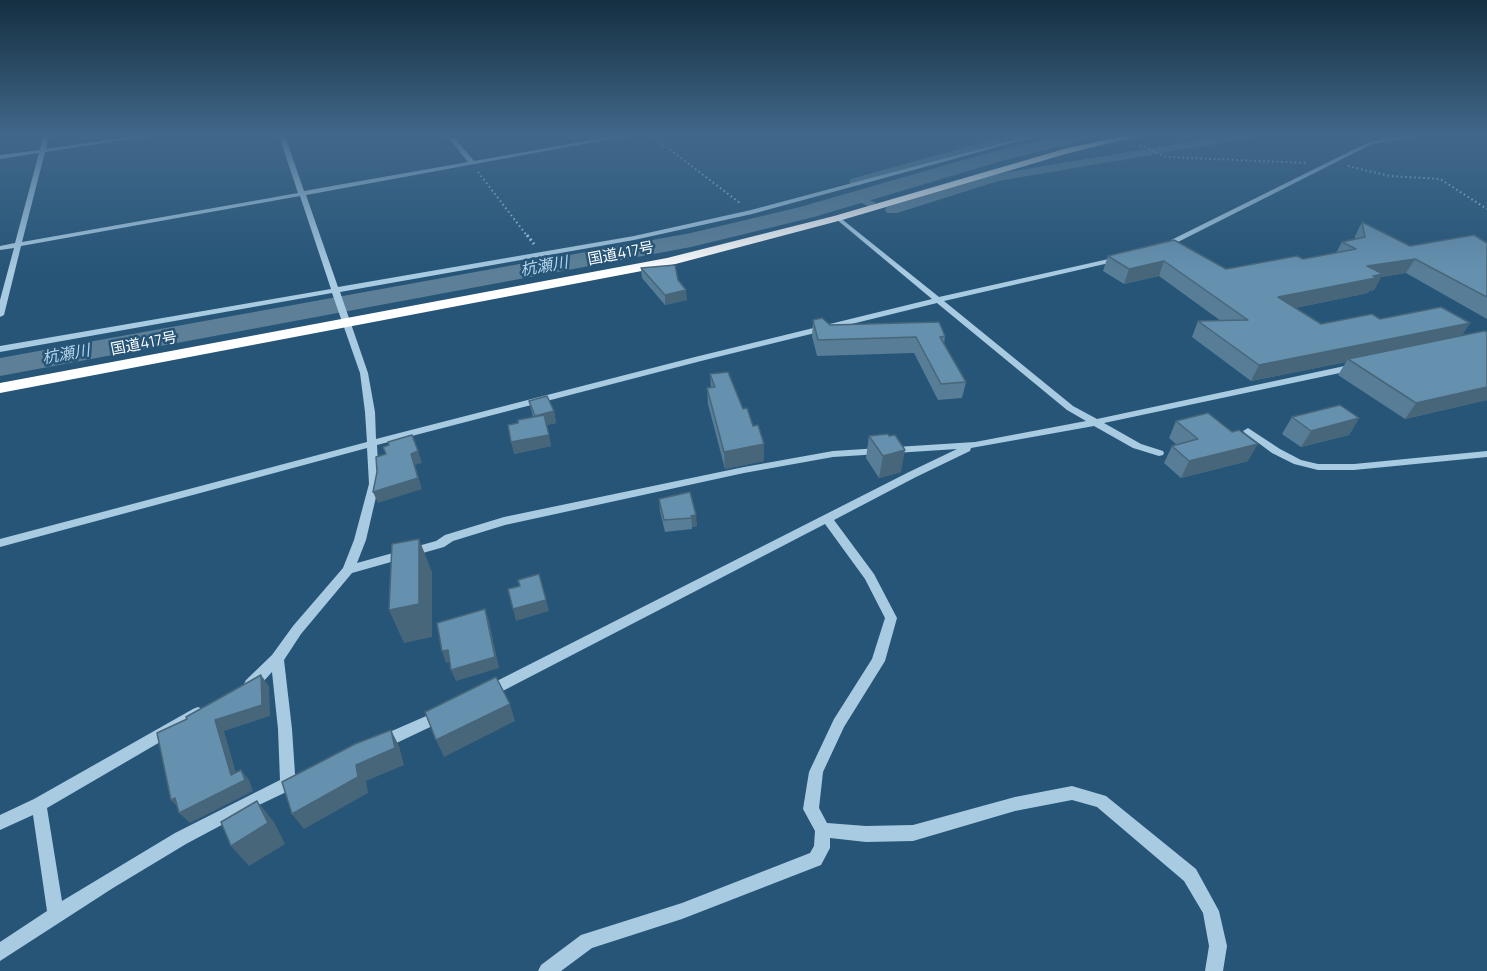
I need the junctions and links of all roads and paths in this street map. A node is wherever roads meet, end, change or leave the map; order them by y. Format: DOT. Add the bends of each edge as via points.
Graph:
graph roads {
  1 [pos="34,181"];
  2 [pos="298,181"];
  3 [pos="372,181"];
  4 [pos="486,181"];
  5 [pos="712,181"];
  6 [pos="866,181"];
  7 [pos="962,181"];
  8 [pos="1294,181"];
  9 [pos="1444,181"];
  10 [pos="302,194"];
  11 [pos="1487,209"];
  12 [pos="752,212"];
  13 [pos="838,219"];
  14 [pos="18,245"];
  15 [pos="0,248"];
  16 [pos="1156,248"];
  17 [pos="542,254"];
  18 [pos="1126,256"];
  19 [pos="335,292"];
  20 [pos="938,301"];
  21 [pos="0,315"];
  22 [pos="345,318"];
  23 [pos="0,349"];
  24 [pos="1360,366"];
  25 [pos="0,388"];
  26 [pos="1093,423"];
  27 [pos="1248,431"];
  28 [pos="373,443"];
  29 [pos="975,445"];
  30 [pos="1159,453"];
  31 [pos="1487,454"];
  32 [pos="827,518"];
  33 [pos="0,543"];
  34 [pos="348,570"];
  35 [pos="277,659"];
  36 [pos="242,689"];
  37 [pos="478,698"];
  38 [pos="212,705"];
  39 [pos="457,709"];
  40 [pos="372,746"];
  41 [pos="309,774"];
  42 [pos="288,784"];
  43 [pos="39,804"];
  44 [pos="0,823"];
  45 [pos="823,830"];
  46 [pos="56,914"];
  47 [pos="0,952"];
  48 [pos="547,971"];
  49 [pos="1214,971"];
  1 -- 14 [label="street"];
  2 -- 10 [label="street"];
  3 -- 10 [label="street"];
  4 -- 17 [label="path"];
  5 -- 12 [label="path"];
  6 -- 12 [label="street"];
  7 -- 13 [label="highway, 国道417号"];
  8 -- 16 [label="street"];
  9 -- 11 [label="path"];
  10 -- 14 [label="street"];
  10 -- 19 [label="street"];
  12 -- 17 [label="street"];
  13 -- 20 [label="street"];
  13 -- 22 [label="highway, 国道417号" via="668,262"];
  14 -- 15 [label="street"];
  14 -- 21 [label="street"];
  17 -- 19 [label="street"];
  18 -- 20 [label="street"];
  19 -- 22 [label="street"];
  19 -- 23 [label="street"];
  20 -- 26 [label="street"];
  20 -- 28 [label="street"];
  22 -- 25 [label="highway, 国道417号"];
  22 -- 28 [label="street" via="364,373"];
  24 -- 26 [label="street"];
  26 -- 29 [label="street"];
  26 -- 30 [label="street"];
  27 -- 31 [label="street" via="1276,451 1318,467"];
  28 -- 33 [label="street"];
  28 -- 34 [label="street" via="374,484"];
  29 -- 32 [label="street" via="919,469"];
  29 -- 34 [label="street" via="833,454 744,470 504,521"];
  32 -- 37 [label="street" via="634,614"];
  32 -- 45 [label="street" via="870,577 891,618 878,661 839,723 816,772 811,809"];
  34 -- 35 [label="street"];
  35 -- 36 [label="street"];
  35 -- 42 [label="street"];
  38 -- 43 [label="street"];
  39 -- 40 [label="street"];
  41 -- 42 [label="street"];
  42 -- 46 [label="street" via="196,830"];
  43 -- 44 [label="street"];
  43 -- 46 [label="street"];
  45 -- 48 [label="street" via="822,848 815,859 682,911 587,941"];
  45 -- 49 [label="street" via="913,833 1063,794 1101,801 1190,875 1211,911 1218,946"];
  46 -- 47 [label="street"];
}
